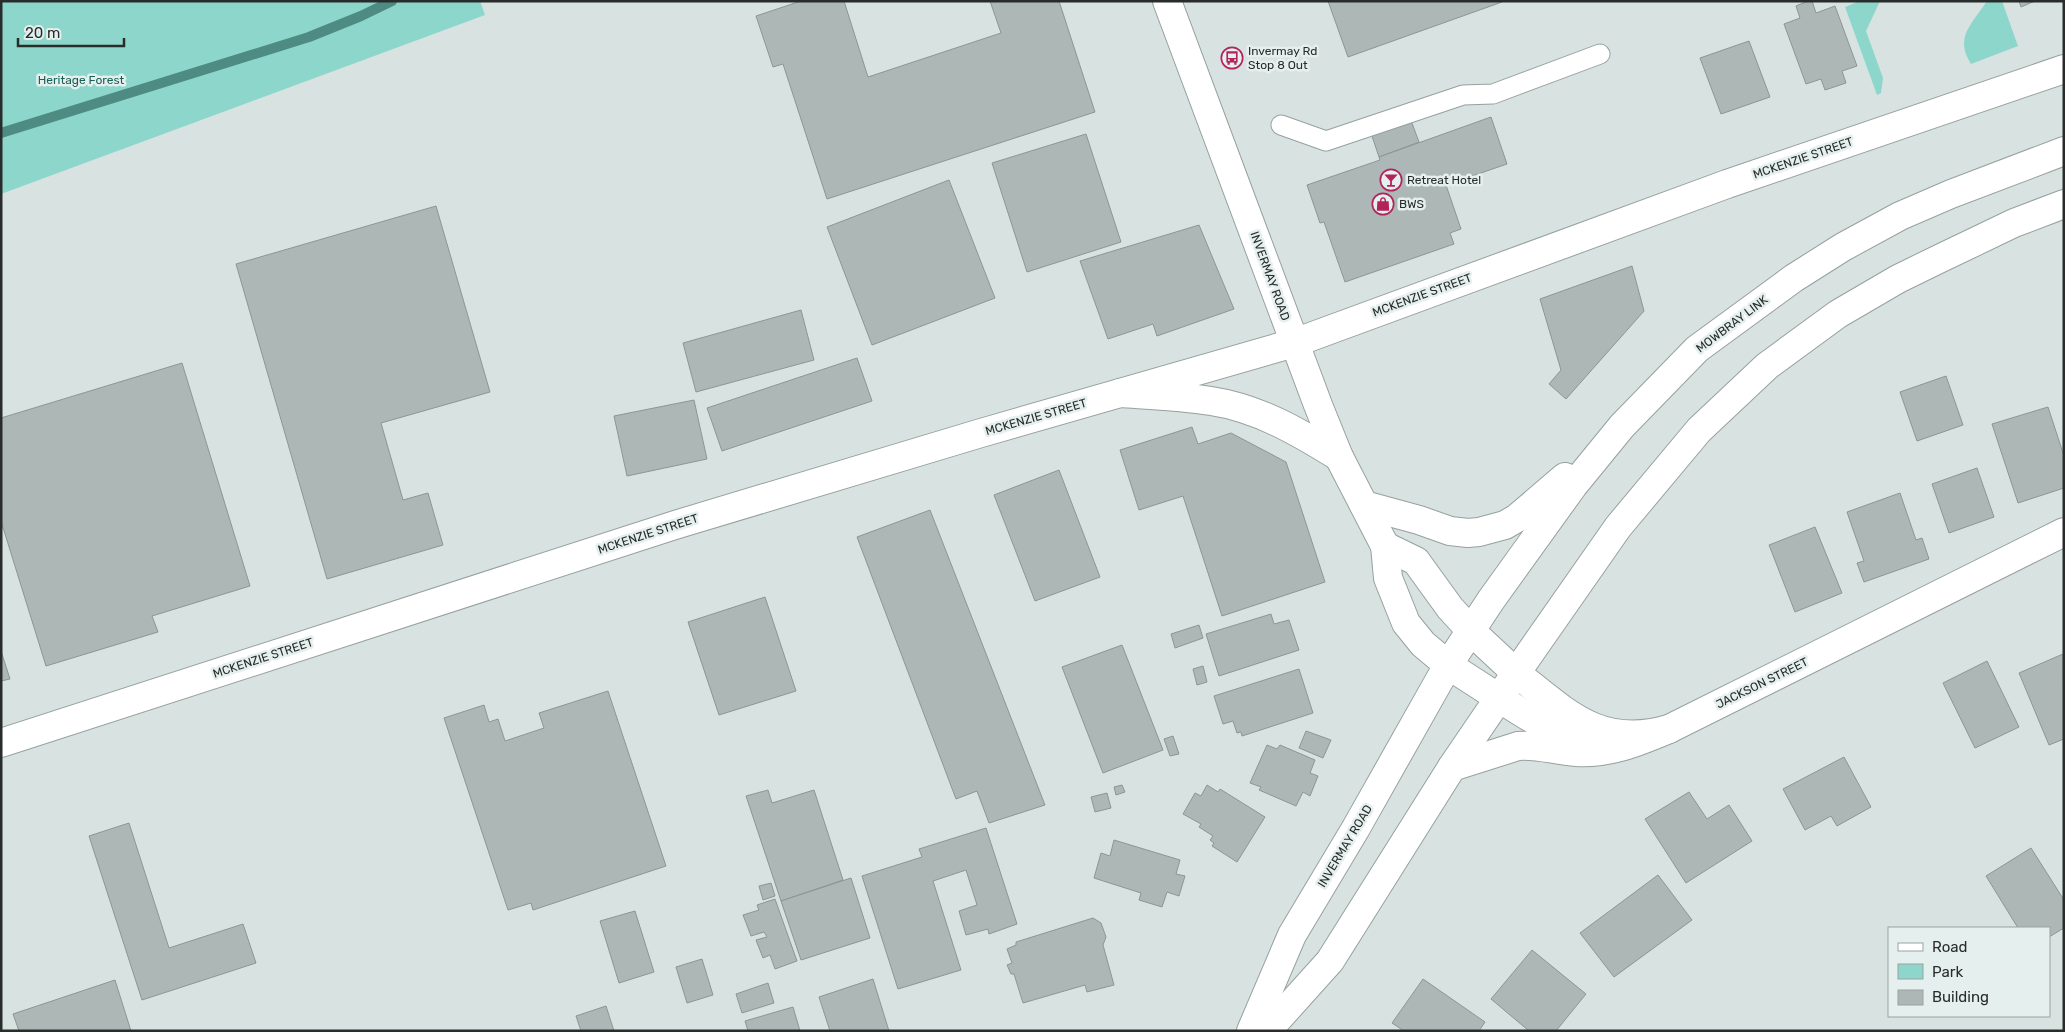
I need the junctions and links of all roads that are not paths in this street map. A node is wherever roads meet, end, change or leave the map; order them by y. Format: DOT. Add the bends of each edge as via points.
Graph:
graph roads {
  1 [pos="1167,1"];
  2 [pos="1600,54"];
  3 [pos="2064,69"];
  4 [pos="1282,125"];
  5 [pos="2064,151"];
  6 [pos="2064,204"];
  7 [pos="1294,343"];
  8 [pos="1120,393"];
  9 [pos="1622,426"];
  10 [pos="1339,457"];
  11 [pos="1364,505"];
  12 [pos="2064,532"];
  13 [pos="1385,546"];
  14 [pos="1471,631"];
  15 [pos="1448,665"];
  16 [pos="1516,673"];
  17 [pos="1500,698"];
  18 [pos="1669,729"];
  19 [pos="1643,740"];
  20 [pos="1,743"];
  21 [pos="1452,767"];
  22 [pos="1251,1031"];
  23 [pos="1267,1031"];
  1 -- 7 [label="main road, INVERMAY ROAD"];
  2 -- 4 [label="lane" via="1493,94 1463,95 1326,141"];
  3 -- 7 [label="main road, MCKENZIE STREET" via="1727,184"];
  5 -- 9 [label="main road, MOWBRAY LINK" via="1900,216 1843,247 1794,278 1697,349"];
  6 -- 16 [label="main road" via="2014,223 1898,278 1838,314 1768,366 1699,430 1618,527"];
  7 -- 8 [label="main road, MCKENZIE STREET"];
  7 -- 10 [label="main road, INVERMAY ROAD"];
  8 -- 10 [label="main road" via="1212,401 1244,410 1293,428"];
  8 -- 20 [label="main road, MCKENZIE STREET" via="675,525"];
  9 -- 11 [label="main road" via="1529,510 1492,529 1468,533 1450,531"];
  9 -- 14 [label="main road, MOWBRAY LINK" via="1573,486"];
  10 -- 11 [label="main road, INVERMAY ROAD"];
  11 -- 13 [label="main road, INVERMAY ROAD"];
  12 -- 18 [label="main road, JACKSON STREET"];
  13 -- 14 [label="main road" via="1416,561"];
  13 -- 15 [label="main road, INVERMAY ROAD" via="1388,578 1406,623 1423,644"];
  14 -- 15 [label="main road, INVERMAY ROAD"];
  14 -- 16 [label="main road, JACKSON STREET"];
  15 -- 17 [label="main road, INVERMAY ROAD"];
  15 -- 22 [label="main road, INVERMAY ROAD" via="1292,935"];
  16 -- 17 [label="main road"];
  16 -- 18 [label="main road, JACKSON STREET" via="1566,712 1595,729 1624,735"];
  17 -- 19 [label="main road" via="1541,724 1579,740 1607,746"];
  17 -- 21 [label="main road"];
  18 -- 19 [label="main road"];
  19 -- 21 [label="main road" via="1603,752 1518,746"];
  21 -- 23 [label="main road" via="1330,961"];
}
